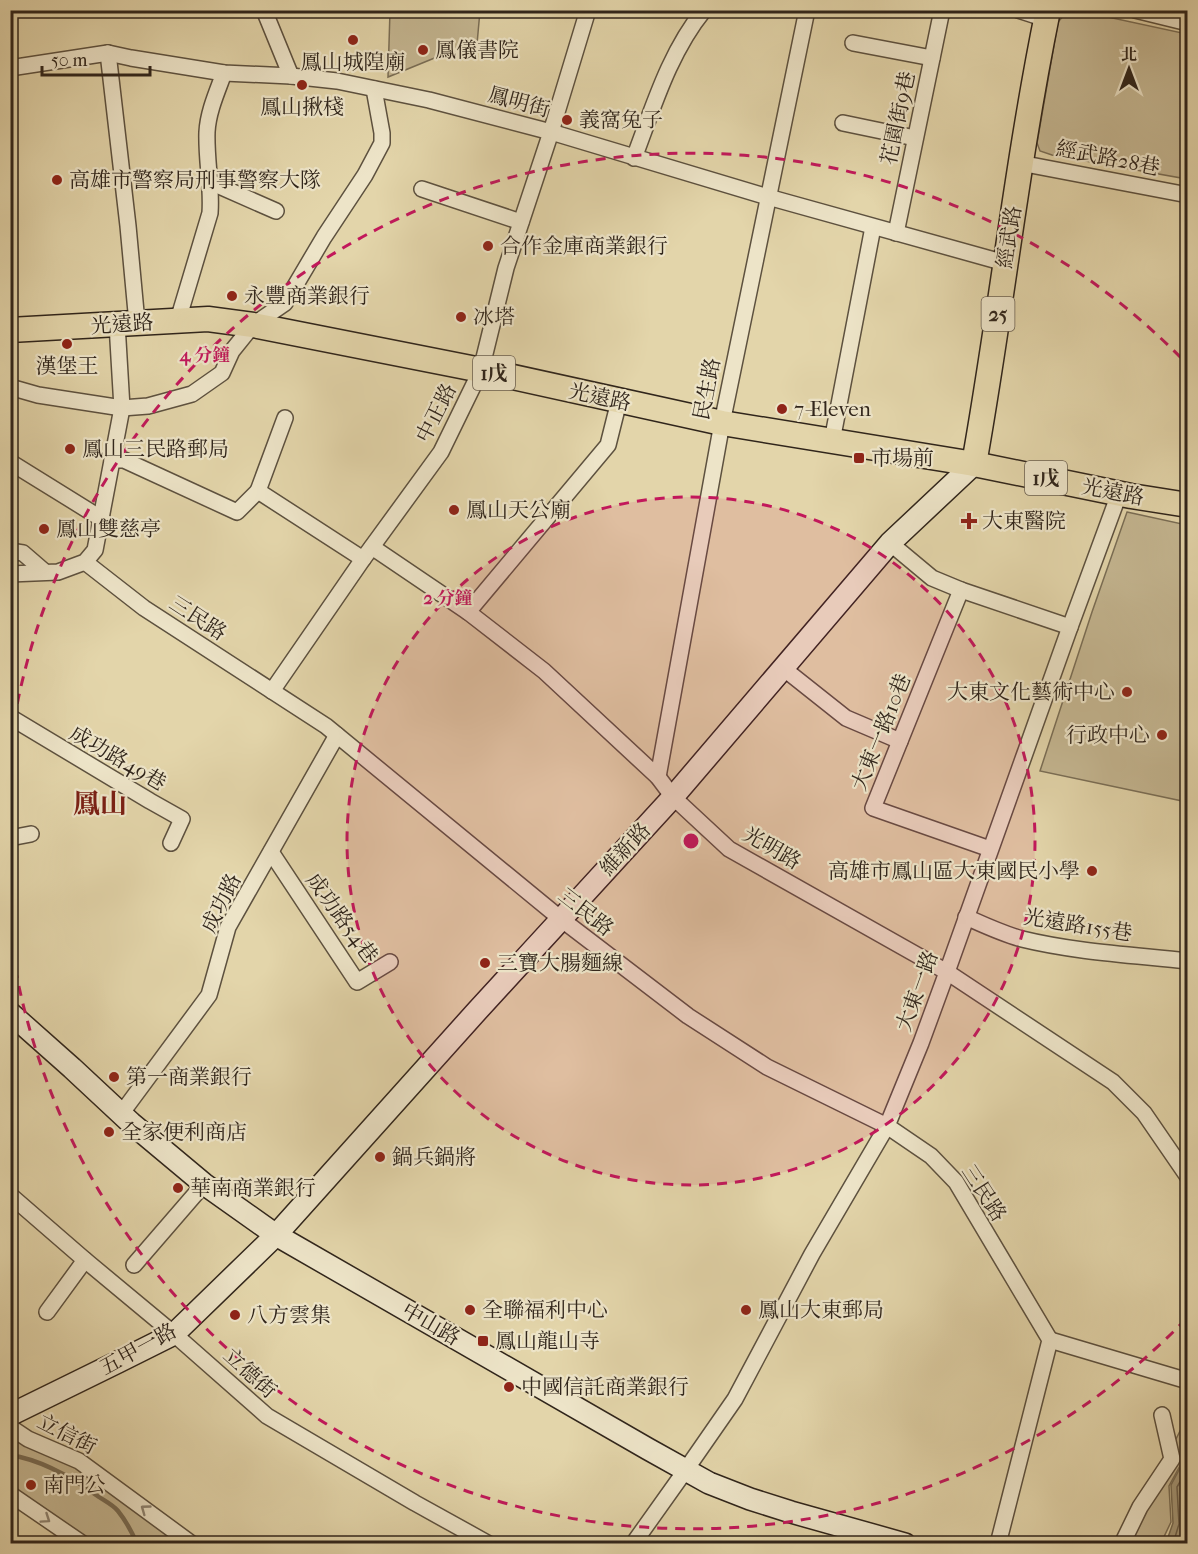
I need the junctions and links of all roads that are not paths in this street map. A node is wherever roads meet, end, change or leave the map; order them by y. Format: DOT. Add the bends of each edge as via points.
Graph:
graph roads {
  1 [pos="264,10"];
  2 [pos="588,10"];
  3 [pos="704,10"];
  4 [pos="807,10"];
  5 [pos="942,10"];
  6 [pos="1018,10"];
  7 [pos="1135,10"];
  8 [pos="1047,15"];
  9 [pos="1188,23"];
  10 [pos="853,43"];
  11 [pos="108,53"];
  12 [pos="932,58"];
  13 [pos="10,68"];
  14 [pos="224,74"];
  15 [pos="291,76"];
  16 [pos="374,89"];
  17 [pos="843,123"];
  18 [pos="551,132"];
  19 [pos="915,138"];
  20 [pos="633,158"];
  21 [pos="1020,164"];
  22 [pos="210,182"];
  23 [pos="422,189"];
  24 [pos="1188,195"];
  25 [pos="768,197"];
  26 [pos="276,211"];
  27 [pos="521,222"];
  28 [pos="873,227"];
  29 [pos="896,233"];
  30 [pos="1005,263"];
  31 [pos="178,320"];
  32 [pos="127,324"];
  33 [pos="253,325"];
  34 [pos="10,330"];
  35 [pos="481,370"];
  36 [pos="10,387"];
  37 [pos="619,401"];
  38 [pos="122,408"];
  39 [pos="285,418"];
  40 [pos="722,423"];
  41 [pos="832,441"];
  42 [pos="112,460"];
  43 [pos="10,462"];
  44 [pos="974,464"];
  45 [pos="258,490"];
  46 [pos="1119,494"];
  47 [pos="1188,505"];
  48 [pos="102,519"];
  49 [pos="890,543"];
  50 [pos="10,551"];
  51 [pos="368,553"];
  52 [pos="85,562"];
  53 [pos="45,572"];
  54 [pos="10,574"];
  55 [pos="962,590"];
  56 [pos="468,612"];
  57 [pos="1070,627"];
  58 [pos="783,668"];
  59 [pos="272,692"];
  60 [pos="10,717"];
  61 [pos="337,735"];
  62 [pos="900,741"];
  63 [pos="658,777"];
  64 [pos="673,797"];
  65 [pos="31,834"];
  66 [pos="10,838"];
  67 [pos="171,843"];
  68 [pos="990,849"];
  69 [pos="271,852"];
  70 [pos="966,917"];
  71 [pos="561,919"];
  72 [pos="1188,961"];
  73 [pos="390,962"];
  74 [pos="947,972"];
  75 [pos="10,1013"];
  76 [pos="121,1114"];
  77 [pos="887,1126"];
  78 [pos="1188,1177"];
  79 [pos="204,1184"];
  80 [pos="10,1195"];
  81 [pos="276,1235"];
  82 [pos="85,1260"];
  83 [pos="134,1265"];
  84 [pos="47,1312"];
  85 [pos="174,1334"];
  86 [pos="1050,1340"];
  87 [pos="1188,1381"];
  88 [pos="10,1415"];
  89 [pos="1162,1415"];
  90 [pos="10,1427"];
  91 [pos="686,1471"];
  92 [pos="12,1498"];
  93 [pos="82,1544"];
  94 [pos="192,1544"];
  95 [pos="489,1544"];
  96 [pos="633,1544"];
  97 [pos="905,1544"];
  98 [pos="998,1544"];
  99 [pos="1122,1544"];
  1 -- 15 [label="street"];
  2 -- 18 [label="street, 中正路"];
  3 -- 20 [label="street" via="663,81"];
  4 -- 25 [label="street, 民生路"];
  5 -- 12 [label="street, 花園街9巷"];
  6 -- 8 [label="street"];
  7 -- 9 [label="street"];
  8 -- 21 [label="main road, 經武路 / 25"];
  10 -- 12 [label="street"];
  11 -- 13 [label="street, 鳳明街"];
  11 -- 14 [label="street, 鳳明街"];
  11 -- 32 [label="street" via="128,226"];
  12 -- 19 [label="street, 花園街9巷"];
  14 -- 15 [label="street, 鳳明街"];
  14 -- 22 [label="street" via="207,132"];
  15 -- 16 [label="street, 鳳明街"];
  16 -- 18 [label="street, 鳳明街"];
  16 -- 33 [label="street" via="382,143 285,303"];
  17 -- 19 [label="street"];
  18 -- 20 [label="street, 鳳明街"];
  18 -- 27 [label="street, 中正路"];
  19 -- 29 [label="street, 花園街9巷"];
  20 -- 25 [label="street, 鳳明街"];
  21 -- 24 [label="street, 經武路28巷"];
  21 -- 30 [label="main road, 經武路 / 25"];
  22 -- 26 [label="street"];
  22 -- 31 [label="street" via="210,213"];
  23 -- 27 [label="street"];
  25 -- 28 [label="street, 鳳明街"];
  25 -- 40 [label="street, 民生路"];
  27 -- 35 [label="street, 中正路"];
  28 -- 29 [label="street, 鳳明街"];
  28 -- 41 [label="street"];
  29 -- 30 [label="street, 鳳明街"];
  30 -- 44 [label="main road, 經武路 / 25"];
  31 -- 32 [label="main road, 光遠路 / 1戊"];
  31 -- 33 [label="main road, 光遠路 / 1戊"];
  32 -- 34 [label="main road, 光遠路 / 1戊"];
  32 -- 38 [label="street"];
  33 -- 35 [label="main road, 光遠路 / 1戊"];
  33 -- 38 [label="street" via="232,351 222,373 192,394 148,406"];
  35 -- 37 [label="main road, 光遠路 / 1戊"];
  35 -- 51 [label="street, 中正路" via="441,452"];
  36 -- 38 [label="street"];
  37 -- 40 [label="main road, 光遠路 / 1戊"];
  37 -- 56 [label="street" via="608,445"];
  38 -- 42 [label="street"];
  39 -- 45 [label="street"];
  40 -- 41 [label="main road, 光遠路 / 1戊"];
  40 -- 63 [label="street, 民生路"];
  41 -- 44 [label="main road, 光遠路 / 1戊"];
  42 -- 45 [label="street" via="124,460 237,512"];
  42 -- 48 [label="street"];
  43 -- 48 [label="street"];
  44 -- 46 [label="main road, 光遠路 / 1戊"];
  44 -- 49 [label="main road, 維新路"];
  45 -- 51 [label="street, 光明路"];
  46 -- 47 [label="main road, 光遠路 / 1戊"];
  46 -- 57 [label="street, 大東一路"];
  48 -- 52 [label="street" via="95,550"];
  49 -- 55 [label="street" via="932,578"];
  49 -- 58 [label="main road, 維新路"];
  50 -- 53 [label="street" via="23,553"];
  51 -- 56 [label="street, 光明路"];
  51 -- 59 [label="street, 中正路"];
  52 -- 53 [label="street" via="58,572"];
  52 -- 59 [label="street, 三民路" via="144,608"];
  53 -- 54 [label="street"];
  55 -- 57 [label="street"];
  55 -- 62 [label="street, 大東一路10巷"];
  56 -- 63 [label="street, 光明路" via="544,671"];
  57 -- 68 [label="street, 大東一路"];
  58 -- 62 [label="street" via="846,718"];
  58 -- 64 [label="main road, 維新路"];
  59 -- 61 [label="street, 三民路"];
  60 -- 67 [label="street, 成功路49巷" via="182,819"];
  61 -- 69 [label="street, 成功路"];
  61 -- 71 [label="street, 三民路"];
  62 -- 68 [label="street, 大東一路10巷" via="873,808"];
  63 -- 64 [label="street, 光明路"];
  64 -- 71 [label="main road, 維新路"];
  64 -- 74 [label="street, 光明路" via="729,849"];
  65 -- 66 [label="street"];
  68 -- 70 [label="street, 大東一路"];
  69 -- 73 [label="street, 成功路54巷" via="357,982"];
  69 -- 76 [label="street, 成功路" via="228,927 209,995"];
  70 -- 72 [label="street, 光遠路155巷" via="1042,943"];
  70 -- 74 [label="street, 大東一路"];
  71 -- 77 [label="street, 三民路" via="688,1016 767,1067"];
  71 -- 81 [label="main road, 維新路"];
  74 -- 77 [label="street, 大東一路"];
  74 -- 78 [label="street, 光明路" via="1113,1082 1144,1113"];
  75 -- 76 [label="main road, 中山路"];
  76 -- 79 [label="main road, 中山路"];
  77 -- 86 [label="street, 三民路" via="931,1156 956,1182"];
  77 -- 91 [label="street, 大東一路" via="812,1254 735,1399"];
  79 -- 81 [label="main road, 中山路"];
  79 -- 83 [label="street"];
  80 -- 82 [label="street, 立德街"];
  81 -- 85 [label="main road, 五甲一路"];
  81 -- 91 [label="main road, 中山路"];
  82 -- 84 [label="street"];
  82 -- 85 [label="street, 立德街"];
  85 -- 88 [label="main road, 五甲一路"];
  85 -- 95 [label="street, 立德街" via="267,1416"];
  86 -- 87 [label="street"];
  86 -- 98 [label="street"];
  89 -- 99 [label="street" via="1172,1459 1140,1507"];
  94 -- 90 [label="street, 立信街, one-way" via="79,1461"];
  91 -- 96 [label="street, 大東一路"];
  91 -- 97 [label="main road, 中山路" via="750,1499"];
  92 -- 93 [label="street, one-way"];
}
